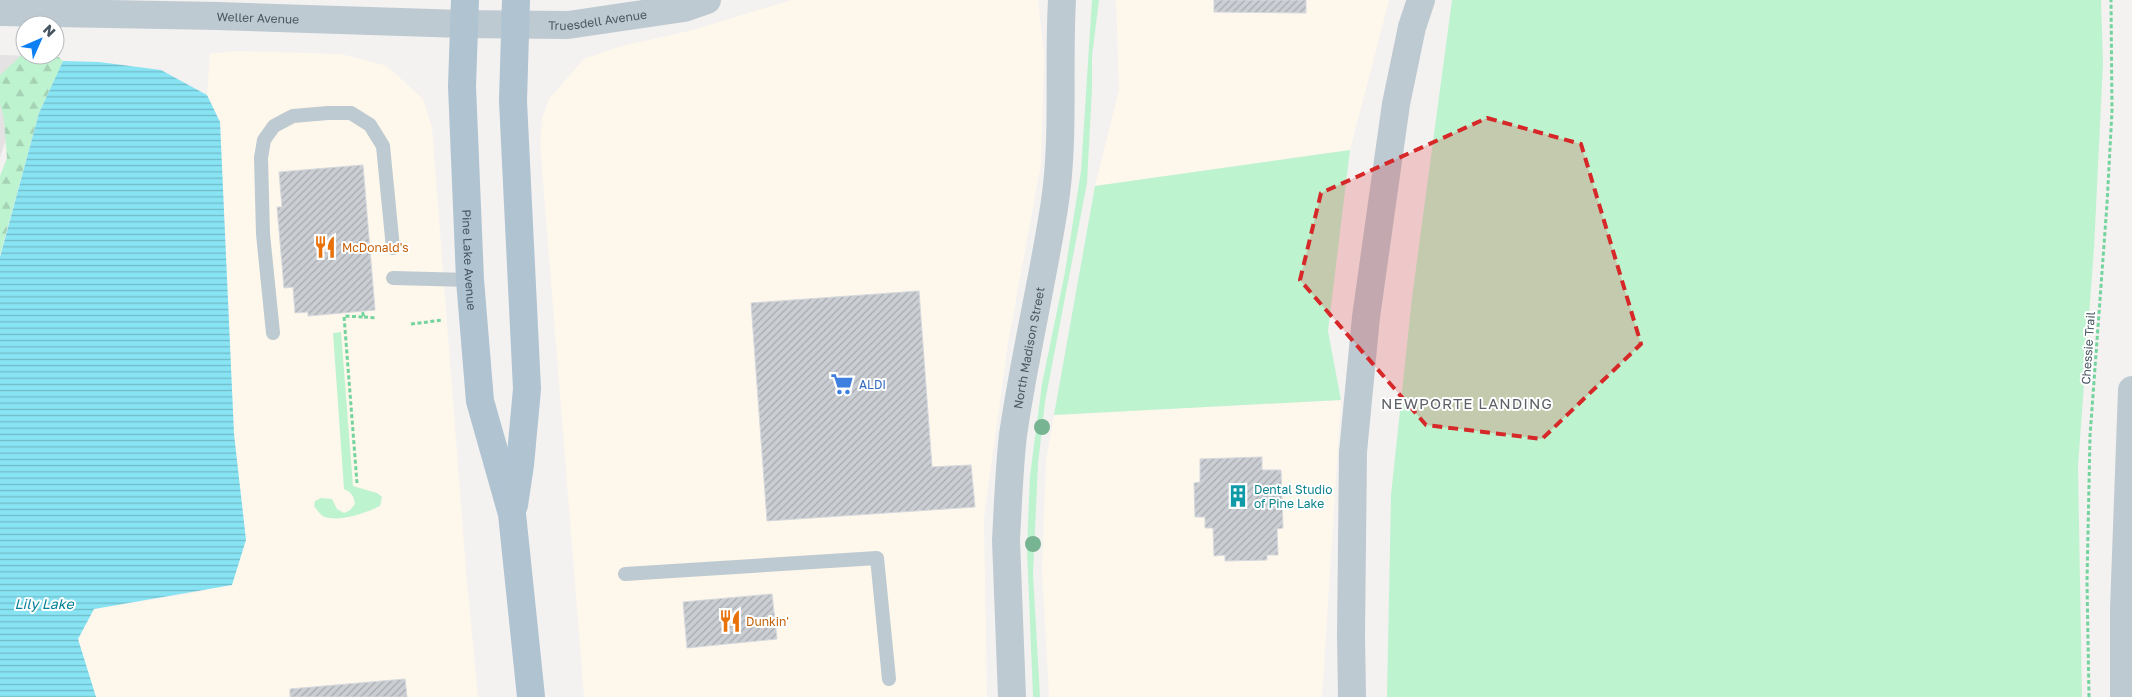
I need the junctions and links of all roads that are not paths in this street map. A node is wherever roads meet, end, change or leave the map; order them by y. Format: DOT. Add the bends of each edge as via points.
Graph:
graph roads {
  1 [pos="707,0"];
  2 [pos="1062,0"];
  3 [pos="1421,0"];
  4 [pos="0,12"];
  5 [pos="464,12"];
  6 [pos="516,12"];
  7 [pos="393,248"];
  8 [pos="394,278"];
  9 [pos="470,280"];
  10 [pos="274,333"];
  11 [pos="2132,390"];
  12 [pos="512,514"];
  13 [pos="625,574"];
  14 [pos="889,679"];
  15 [pos="531,697"];
  16 [pos="1012,697"];
  17 [pos="1352,697"];
  18 [pos="2124,697"];
  1 -- 6 [label="street, Truesdell Avenue" via="684,8 581,24"];
  2 -- 16 [label="street, North Madison Street" via="1062,109 1054,207 1013,436 1006,532"];
  3 -- 17 [label="street" via="1396,104 1366,316 1353,452"];
  4 -- 5 [label="street, Weller Avenue" via="217,16"];
  5 -- 6 [label="street, Weller Avenue"];
  5 -- 9 [label="main road, Pine Lake Avenue" via="462,86"];
  6 -- 12 [label="main road, Pine Lake Avenue" via="513,101 527,389"];
  7 -- 10 [label="lane" via="383,146 370,125 351,114 328,113 293,116 274,126 264,140 261,158 263,234"];
  8 -- 9 [label="lane"];
  9 -- 12 [label="main road, Pine Lake Avenue" via="480,401"];
  11 -- 18 [label="street"];
  12 -- 15 [label="main road, Pine Lake Avenue"];
  13 -- 14 [label="lane" via="877,558"];
}
